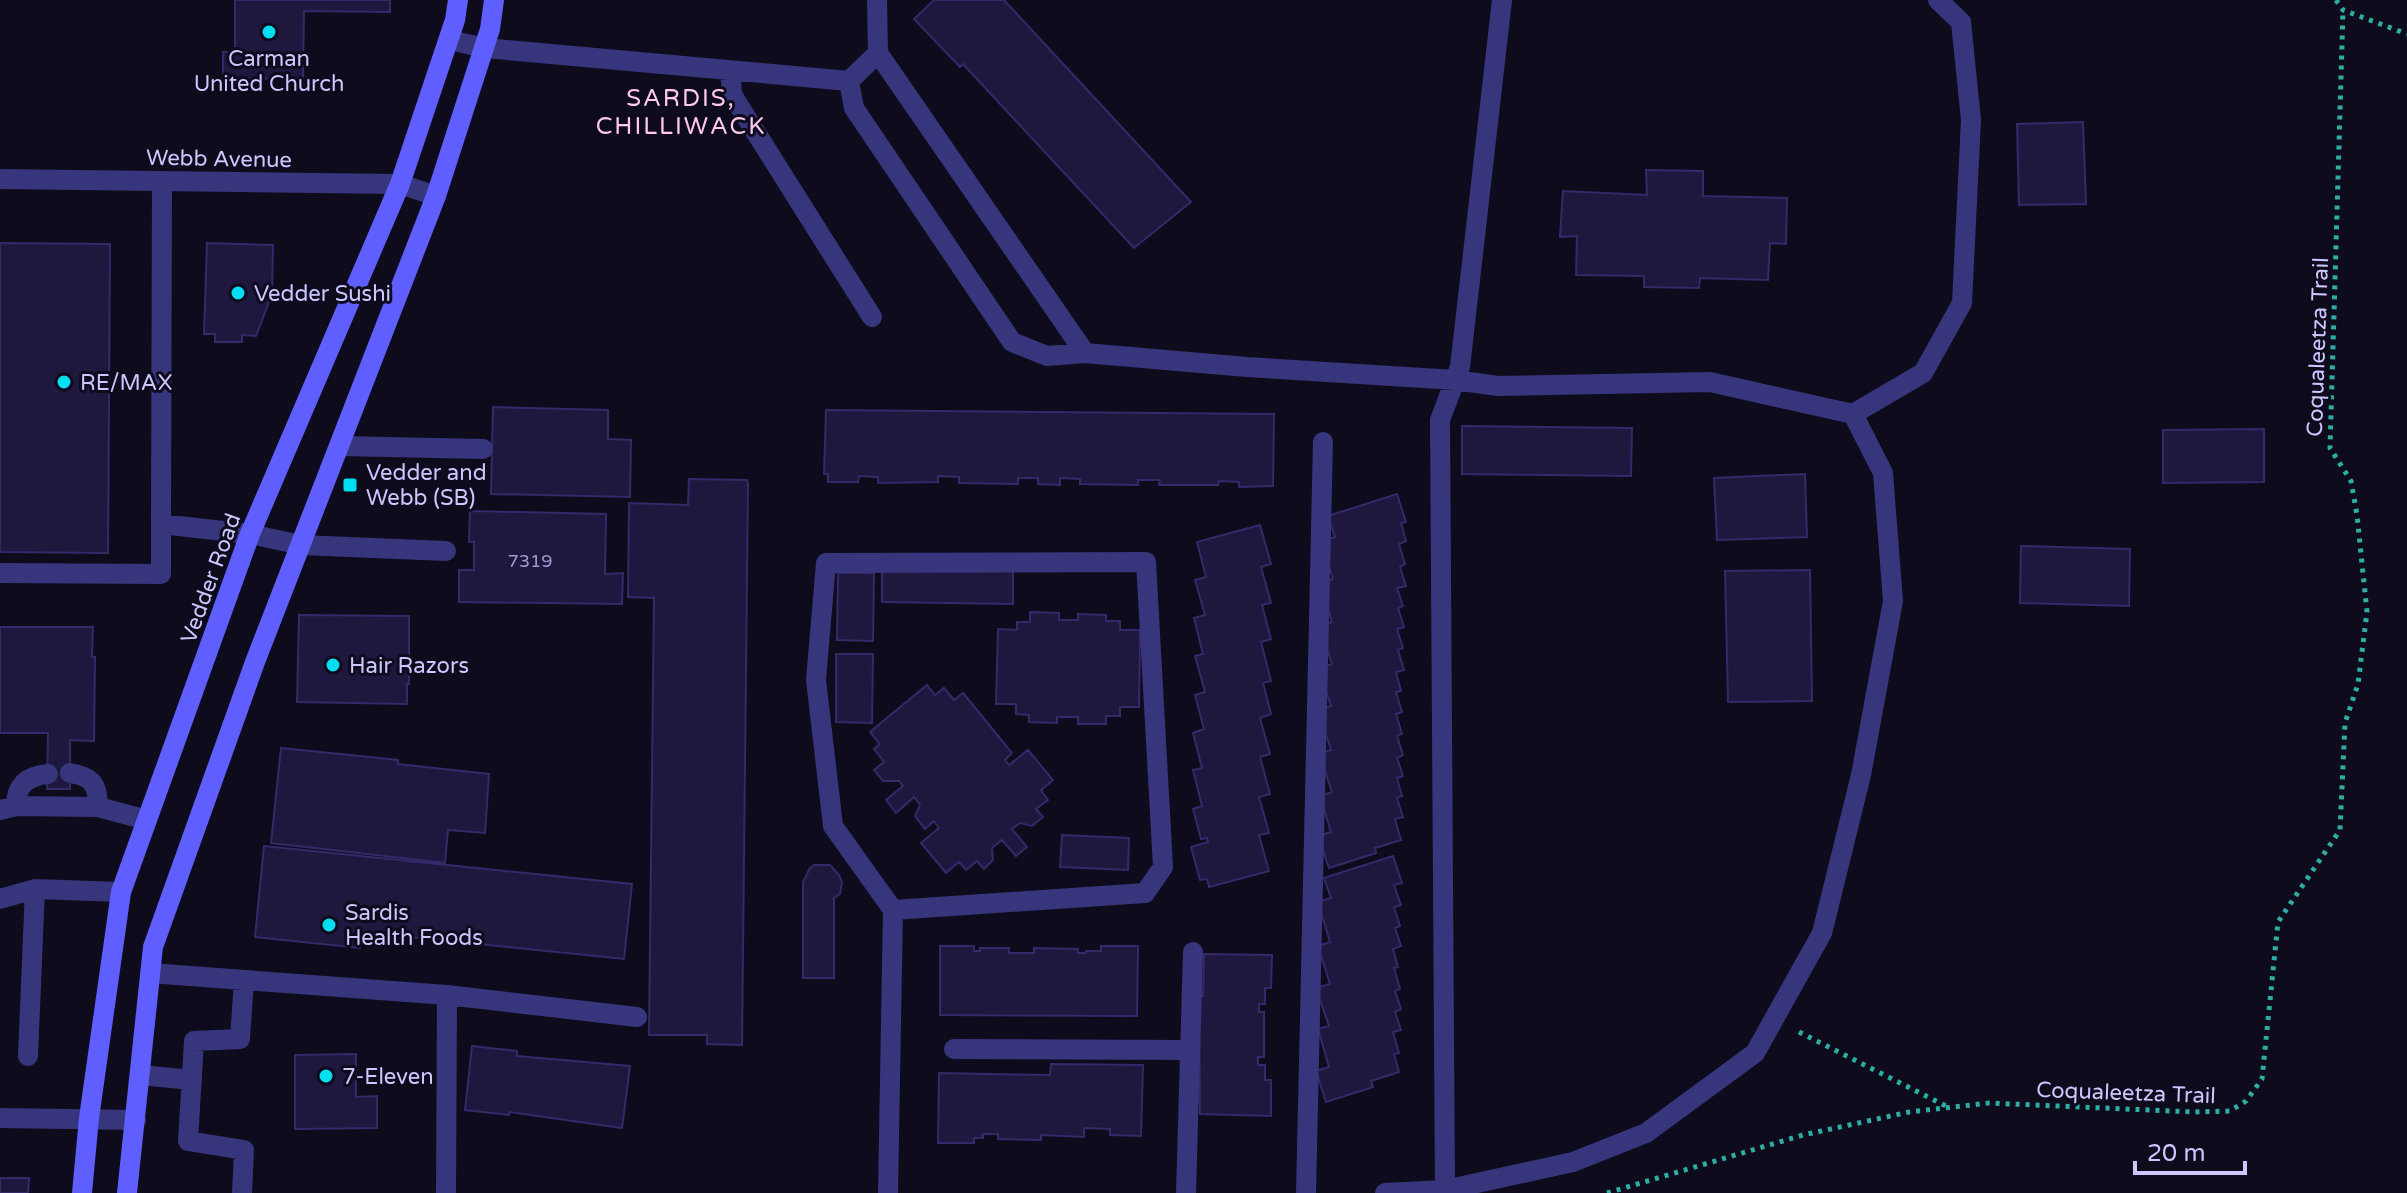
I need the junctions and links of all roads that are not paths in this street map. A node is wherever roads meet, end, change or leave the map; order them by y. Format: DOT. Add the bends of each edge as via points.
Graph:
graph roads {
  1 [pos="458,0"];
  2 [pos="494,0"];
  3 [pos="877,0"];
  4 [pos="1502,0"];
  5 [pos="1938,0"];
  6 [pos="449,40"];
  7 [pos="485,48"];
  8 [pos="878,53"];
  9 [pos="730,71"];
  10 [pos="849,81"];
  11 [pos="0,179"];
  12 [pos="162,181"];
  13 [pos="400,184"];
  14 [pos="436,196"];
  15 [pos="872,317"];
  16 [pos="1085,353"];
  17 [pos="1455,380"];
  18 [pos="1853,414"];
  19 [pos="1323,442"];
  20 [pos="339,446"];
  21 [pos="483,449"];
  22 [pos="161,524"];
  23 [pos="250,534"];
  24 [pos="301,545"];
  25 [pos="446,551"];
  26 [pos="0,573"];
  27 [pos="70,773"];
  28 [pos="48,774"];
  29 [pos="98,807"];
  30 [pos="8,808"];
  31 [pos="147,820"];
  32 [pos="35,889"];
  33 [pos="121,892"];
  34 [pos="0,899"];
  35 [pos="893,910"];
  36 [pos="1193,952"];
  37 [pos="150,973"];
  38 [pos="244,980"];
  39 [pos="447,995"];
  40 [pos="637,1017"];
  41 [pos="954,1049"];
  42 [pos="1190,1050"];
  43 [pos="28,1056"];
  44 [pos="140,1075"];
  45 [pos="192,1080"];
  46 [pos="0,1118"];
  47 [pos="89,1118"];
  48 [pos="136,1120"];
  49 [pos="1445,1190"];
  50 [pos="82,1193"];
  51 [pos="127,1193"];
  52 [pos="242,1193"];
  53 [pos="446,1193"];
  54 [pos="888,1193"];
  55 [pos="1186,1193"];
  56 [pos="1306,1193"];
  57 [pos="1385,1193"];
  1 -- 6 [label="main road, Vedder Road"];
  2 -- 7 [label="main road"];
  3 -- 8 [label="street"];
  4 -- 17 [label="street"];
  5 -- 18 [label="street" via="1961,22 1971,120 1962,303 1923,373"];
  6 -- 7 [label="street"];
  6 -- 13 [label="main road, Vedder Road"];
  7 -- 9 [label="street"];
  7 -- 14 [label="main road"];
  8 -- 10 [label="street"];
  8 -- 16 [label="street"];
  9 -- 10 [label="street"];
  9 -- 15 [label="street" via="736,101"];
  10 -- 16 [label="street" via="854,108 1012,342 1047,356"];
  11 -- 12 [label="street, Webb Avenue"];
  12 -- 13 [label="street, Webb Avenue"];
  12 -- 22 [label="street"];
  13 -- 14 [label="street, Webb Avenue"];
  13 -- 23 [label="main road, Vedder Road"];
  14 -- 20 [label="main road"];
  16 -- 17 [label="street"];
  17 -- 18 [label="street" via="1498,386 1710,382"];
  17 -- 49 [label="street" via="1440,420"];
  18 -- 49 [label="street" via="1883,473 1893,601 1861,775 1822,933 1755,1053 1646,1133 1573,1162"];
  19 -- 56 [label="street"];
  20 -- 21 [label="street"];
  20 -- 24 [label="main road"];
  22 -- 23 [label="street"];
  22 -- 26 [label="street" via="161,574"];
  23 -- 24 [label="street"];
  23 -- 31 [label="main road, Vedder Road"];
  24 -- 25 [label="street"];
  24 -- 37 [label="main road" via="153,947"];
  27 -- 29 [label="street" via="93,784"];
  28 -- 30 [label="street" via="20,786"];
  29 -- 30 [label="street"];
  29 -- 31 [label="street"];
  31 -- 33 [label="main road, Vedder Road"];
  32 -- 33 [label="street"];
  32 -- 34 [label="street"];
  32 -- 43 [label="street"];
  33 -- 47 [label="main road, Vedder Road"];
  35 -- 35 [label="street" via="833,826 816,680 826,563 1146,562 1163,867 1145,893"];
  35 -- 54 [label="street"];
  36 -- 42 [label="street"];
  37 -- 38 [label="street"];
  37 -- 44 [label="main road"];
  38 -- 39 [label="street"];
  38 -- 45 [label="street" via="240,1039 194,1041"];
  39 -- 40 [label="street"];
  39 -- 53 [label="street"];
  41 -- 42 [label="street"];
  42 -- 55 [label="street"];
  44 -- 45 [label="street"];
  44 -- 48 [label="main road"];
  45 -- 52 [label="street" via="188,1141 244,1150"];
  46 -- 47 [label="street"];
  47 -- 48 [label="street"];
  47 -- 50 [label="main road, Vedder Road"];
  48 -- 51 [label="main road"];
  49 -- 57 [label="street"];
}
